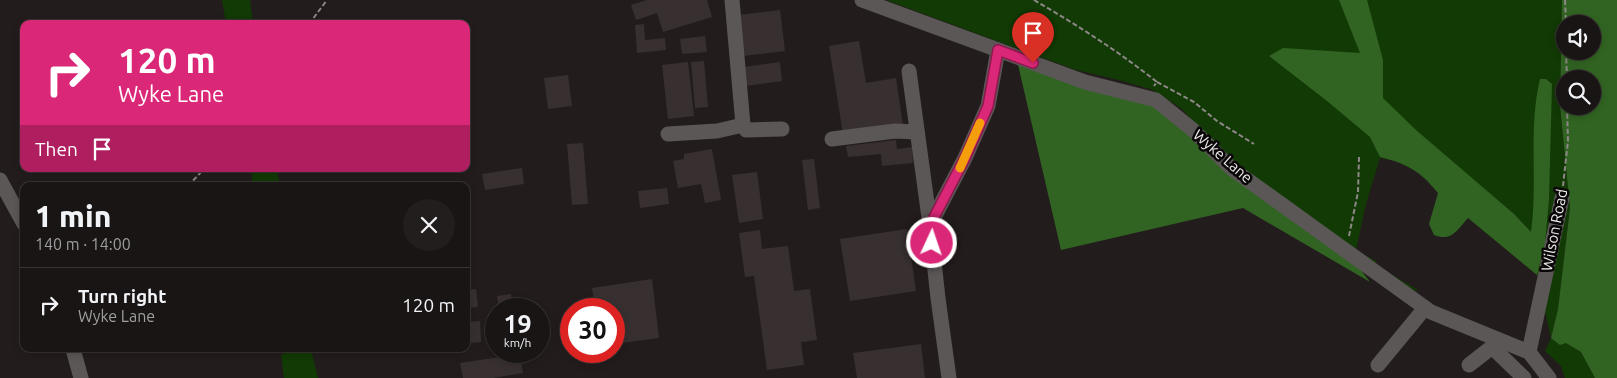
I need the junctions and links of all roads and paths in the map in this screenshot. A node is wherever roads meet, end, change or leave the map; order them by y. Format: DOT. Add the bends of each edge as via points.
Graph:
graph roads {
  1 [pos="327,0"];
  2 [pos="732,0"];
  3 [pos="862,0"];
  4 [pos="1034,0"];
  5 [pos="1565,0"];
  6 [pos="1566,15"];
  7 [pos="312,20"];
  8 [pos="998,50"];
  9 [pos="909,71"];
  10 [pos="1157,82"];
  11 [pos="1149,98"];
  12 [pos="1567,115"];
  13 [pos="743,125"];
  14 [pos="782,128"];
  15 [pos="917,132"];
  16 [pos="668,134"];
  17 [pos="832,139"];
  18 [pos="1254,144"];
  19 [pos="1359,157"];
  20 [pos="201,172"];
  21 [pos="0,180"];
  22 [pos="192,182"];
  23 [pos="1562,198"];
  24 [pos="20,217"];
  25 [pos="930,225"];
  26 [pos="1346,251"];
  27 [pos="1425,308"];
  28 [pos="1494,342"];
  29 [pos="75,352"];
  30 [pos="1529,352"];
  31 [pos="1378,365"];
  32 [pos="1469,365"];
  33 [pos="81,378"];
  34 [pos="949,378"];
  35 [pos="1524,378"];
  36 [pos="1549,378"];
  1 -- 7 [label="path"];
  2 -- 13 [label="street"];
  3 -- 8 [label="street, Wyke Lane"];
  4 -- 10 [label="path" via="1122,55"];
  5 -- 6 [label="path"];
  8 -- 11 [label="street, Wyke Lane" via="1085,82"];
  8 -- 25 [label="street" via="988,106"];
  9 -- 15 [label="street"];
  10 -- 11 [label="path"];
  10 -- 18 [label="path" via="1194,102"];
  11 -- 26 [label="street, Wyke Lane" via="1193,130 1232,168"];
  12 -- 23 [label="path, Wilson Road"];
  13 -- 14 [label="street" via="746,130"];
  13 -- 16 [label="street" via="717,131"];
  15 -- 17 [label="street" via="895,131"];
  15 -- 25 [label="street"];
  19 -- 26 [label="path" via="1358,192"];
  20 -- 22 [label="path"];
  21 -- 24 [label="street"];
  23 -- 30 [label="street, Wilson Road"];
  25 -- 34 [label="street"];
  26 -- 27 [label="street, Wyke Lane"];
  27 -- 28 [label="street, Wyke Lane"];
  27 -- 31 [label="street"];
  28 -- 30 [label="street, Wyke Lane"];
  28 -- 32 [label="street"];
  28 -- 35 [label="street"];
  29 -- 33 [label="street"];
  30 -- 36 [label="street, Wyke Lane"];
}
